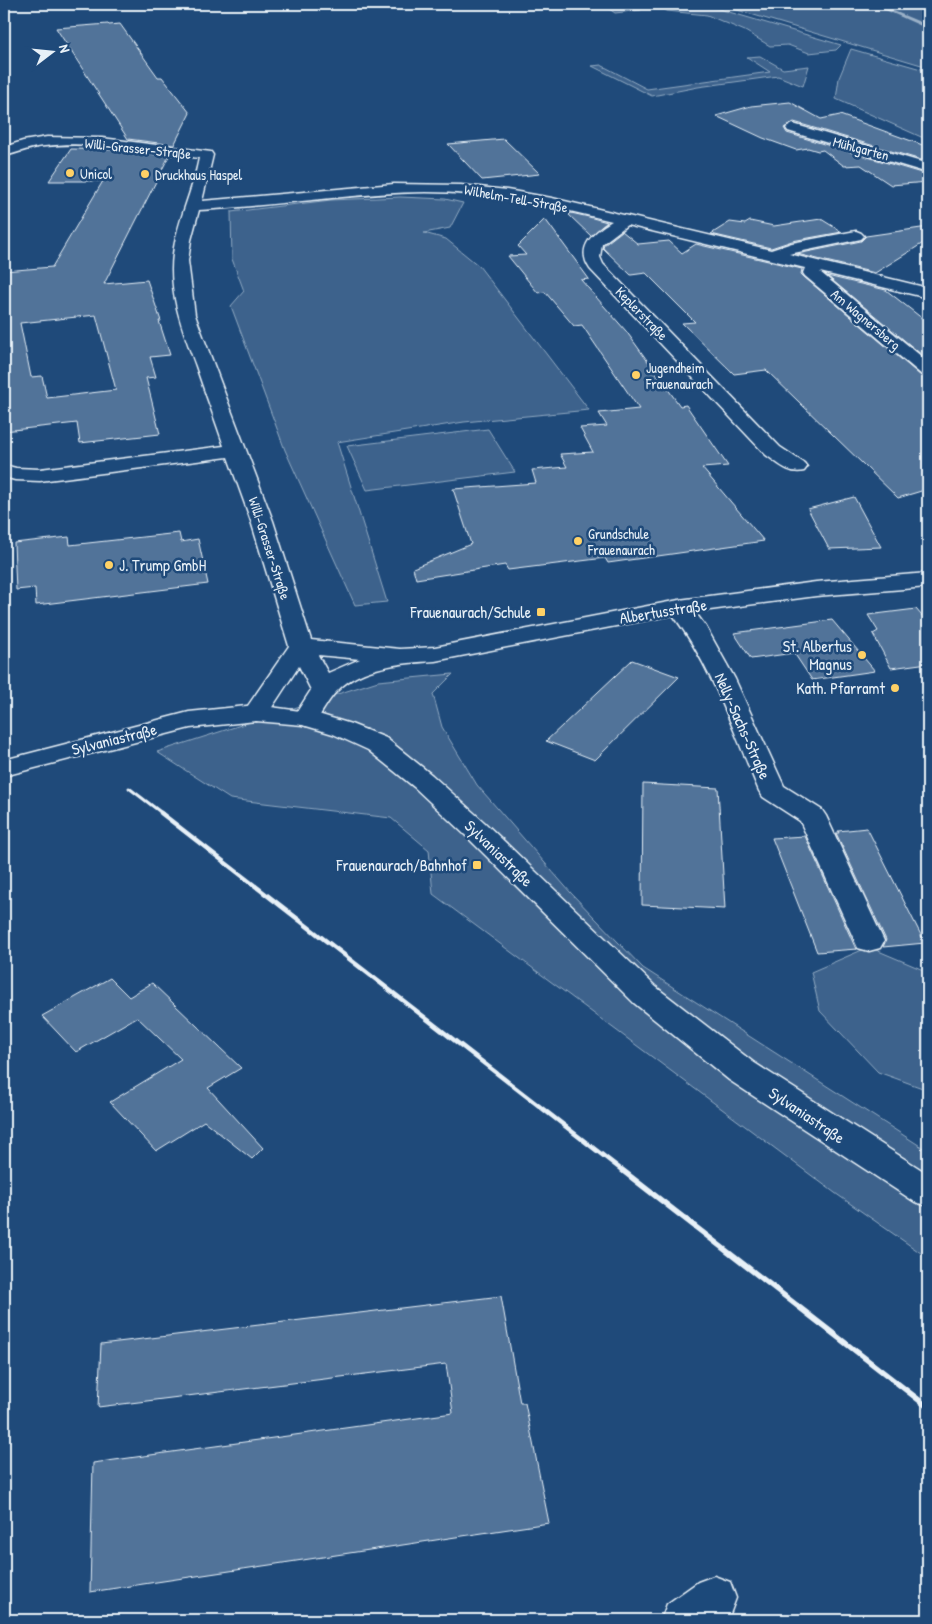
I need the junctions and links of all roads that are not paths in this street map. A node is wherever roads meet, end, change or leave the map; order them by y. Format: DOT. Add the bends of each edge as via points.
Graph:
graph roads {
  1 [pos="793,128"];
  2 [pos="4,152"];
  3 [pos="928,169"];
  4 [pos="194,206"];
  5 [pos="624,220"];
  6 [pos="856,236"];
  7 [pos="773,254"];
  8 [pos="815,265"];
  9 [pos="928,293"];
  10 [pos="928,371"];
  11 [pos="237,450"];
  12 [pos="797,467"];
  13 [pos="4,471"];
  14 [pos="928,580"];
  15 [pos="679,607"];
  16 [pos="302,646"];
  17 [pos="400,656"];
  18 [pos="324,690"];
  19 [pos="256,713"];
  20 [pos="306,718"];
  21 [pos="4,768"];
  22 [pos="869,941"];
  23 [pos="928,1192"];
  1 -- 3 [label="street, Mühlgarten"];
  2 -- 4 [label="street, Willi-Grasser-Straße" via="21,145 50,141 116,144 206,155"];
  4 -- 5 [label="street, Wilhelm-Tell-Straße" via="359,190 444,188 507,194"];
  4 -- 11 [label="street, Willi-Grasser-Straße" via="181,255 186,315"];
  5 -- 7 [label="street, Wilhelm-Tell-Straße"];
  5 -- 12 [label="street, Keplerstraße" via="593,244 591,251 596,266 774,452"];
  6 -- 7 [label="street, Wilhelm-Tell-Straße"];
  7 -- 8 [label="street, Wilhelm-Tell-Straße"];
  8 -- 9 [label="street, Wilhelm-Tell-Straße"];
  8 -- 10 [label="street, Am Wagnersberg" via="811,273"];
  11 -- 13 [label="street" via="40,475"];
  11 -- 16 [label="street, Willi-Grasser-Straße"];
  14 -- 15 [label="street, Albertusstraße" via="816,589"];
  15 -- 17 [label="street, Albertusstraße" via="443,652"];
  15 -- 22 [label="street, Nelly-Sachs-Straße" via="723,679 772,791 812,816"];
  16 -- 17 [label="street, Albertusstraße"];
  16 -- 18 [label="street, Willi-Grasser-Straße"];
  16 -- 19 [label="street"];
  17 -- 18 [label="street, Albertusstraße" via="335,679"];
  18 -- 20 [label="street"];
  19 -- 20 [label="street, Sylvaniastraße"];
  19 -- 21 [label="street, Sylvaniastraße" via="190,720"];
  20 -- 23 [label="street, Sylvaniastraße" via="377,744 474,828 645,995 741,1070"];
}
